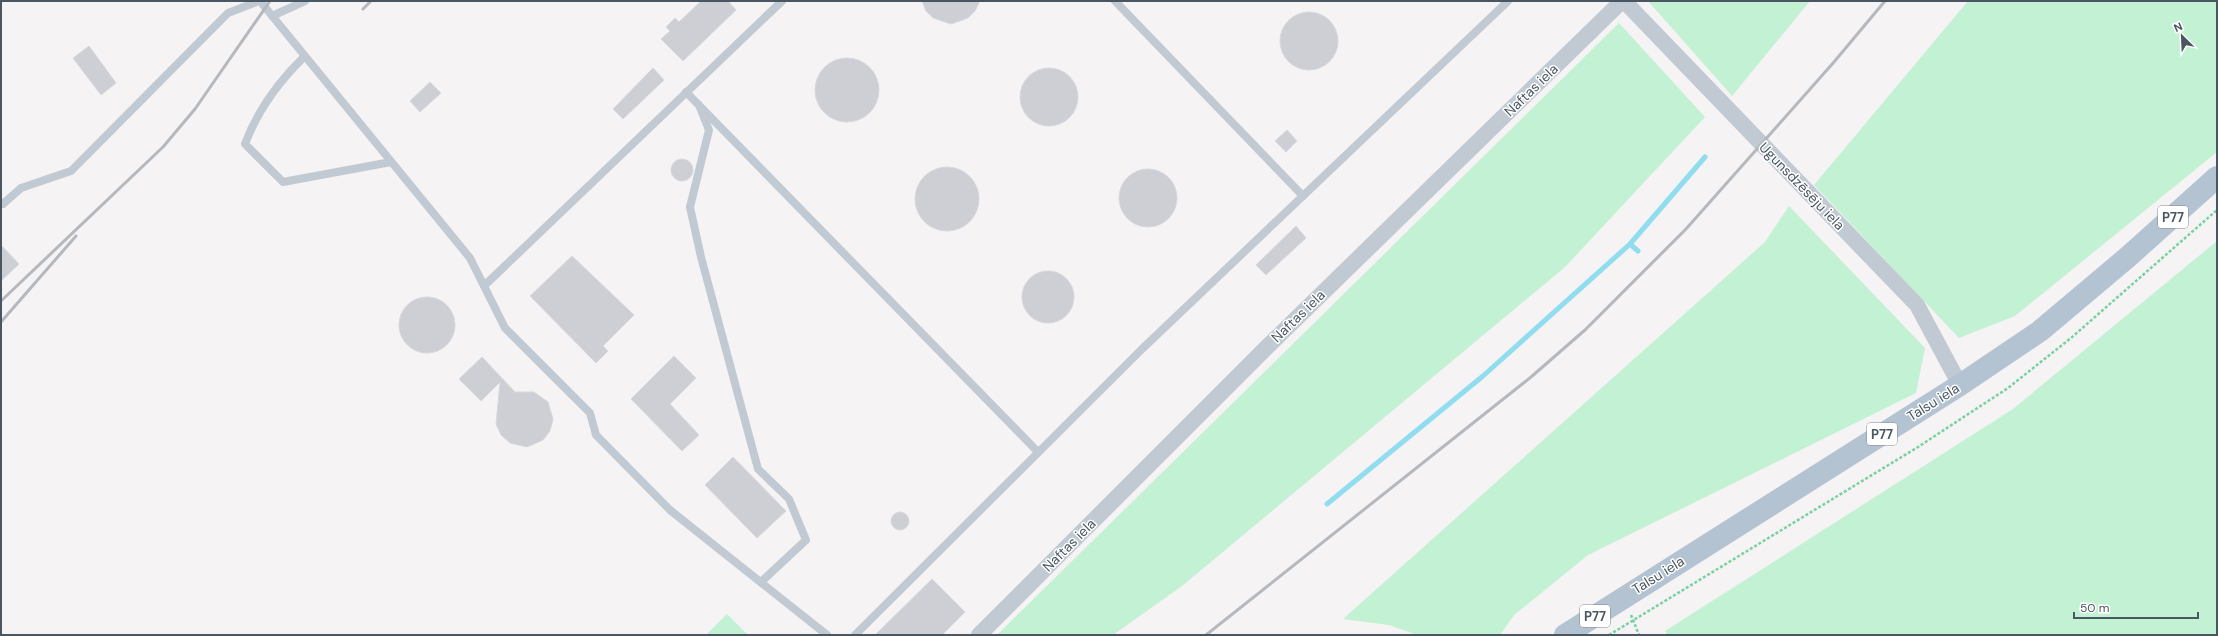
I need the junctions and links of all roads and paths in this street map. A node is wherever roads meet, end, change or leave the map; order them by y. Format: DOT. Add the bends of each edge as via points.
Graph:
graph roads {
  1 [pos="259,1"];
  2 [pos="305,1"];
  3 [pos="782,1"];
  4 [pos="1115,1"];
  5 [pos="1508,1"];
  6 [pos="1623,1"];
  7 [pos="272,16"];
  8 [pos="305,56"];
  9 [pos="686,92"];
  10 [pos="699,105"];
  11 [pos="391,162"];
  12 [pos="2217,177"];
  13 [pos="1303,196"];
  14 [pos="1,202"];
  15 [pos="2217,210"];
  16 [pos="484,286"];
  17 [pos="1960,385"];
  18 [pos="1038,452"];
  19 [pos="761,582"];
  20 [pos="827,635"];
  21 [pos="855,635"];
  22 [pos="978,635"];
  23 [pos="1565,635"];
  24 [pos="1609,635"];
  1 -- 7 [label="lane"];
  1 -- 14 [label="lane" via="228,12 71,171 21,188 3,204"];
  2 -- 7 [label="lane"];
  3 -- 9 [label="lane"];
  4 -- 13 [label="lane"];
  5 -- 13 [label="lane"];
  6 -- 17 [label="street, Ugunsdzēsēju iela" via="1917,304"];
  6 -- 22 [label="street, Naftas iela" via="1266,348"];
  7 -- 8 [label="lane"];
  8 -- 11 [label="lane"];
  8 -- 11 [label="lane" via="284,76 254,120 245,144 283,182"];
  9 -- 10 [label="lane"];
  9 -- 16 [label="lane"];
  10 -- 18 [label="lane"];
  10 -- 19 [label="lane" via="709,130 690,207 701,257 758,468 789,499 806,540"];
  11 -- 16 [label="lane" via="470,258"];
  12 -- 17 [label="main road, Talsu iela / P77" via="2040,331"];
  13 -- 18 [label="lane"];
  15 -- 24 [label="path" via="2071,338 2008,388 1911,451"];
  16 -- 19 [label="lane" via="505,328 590,413 596,435 670,510"];
  17 -- 23 [label="main road, Talsu iela / P77"];
  18 -- 21 [label="lane"];
  19 -- 20 [label="lane"];
}
